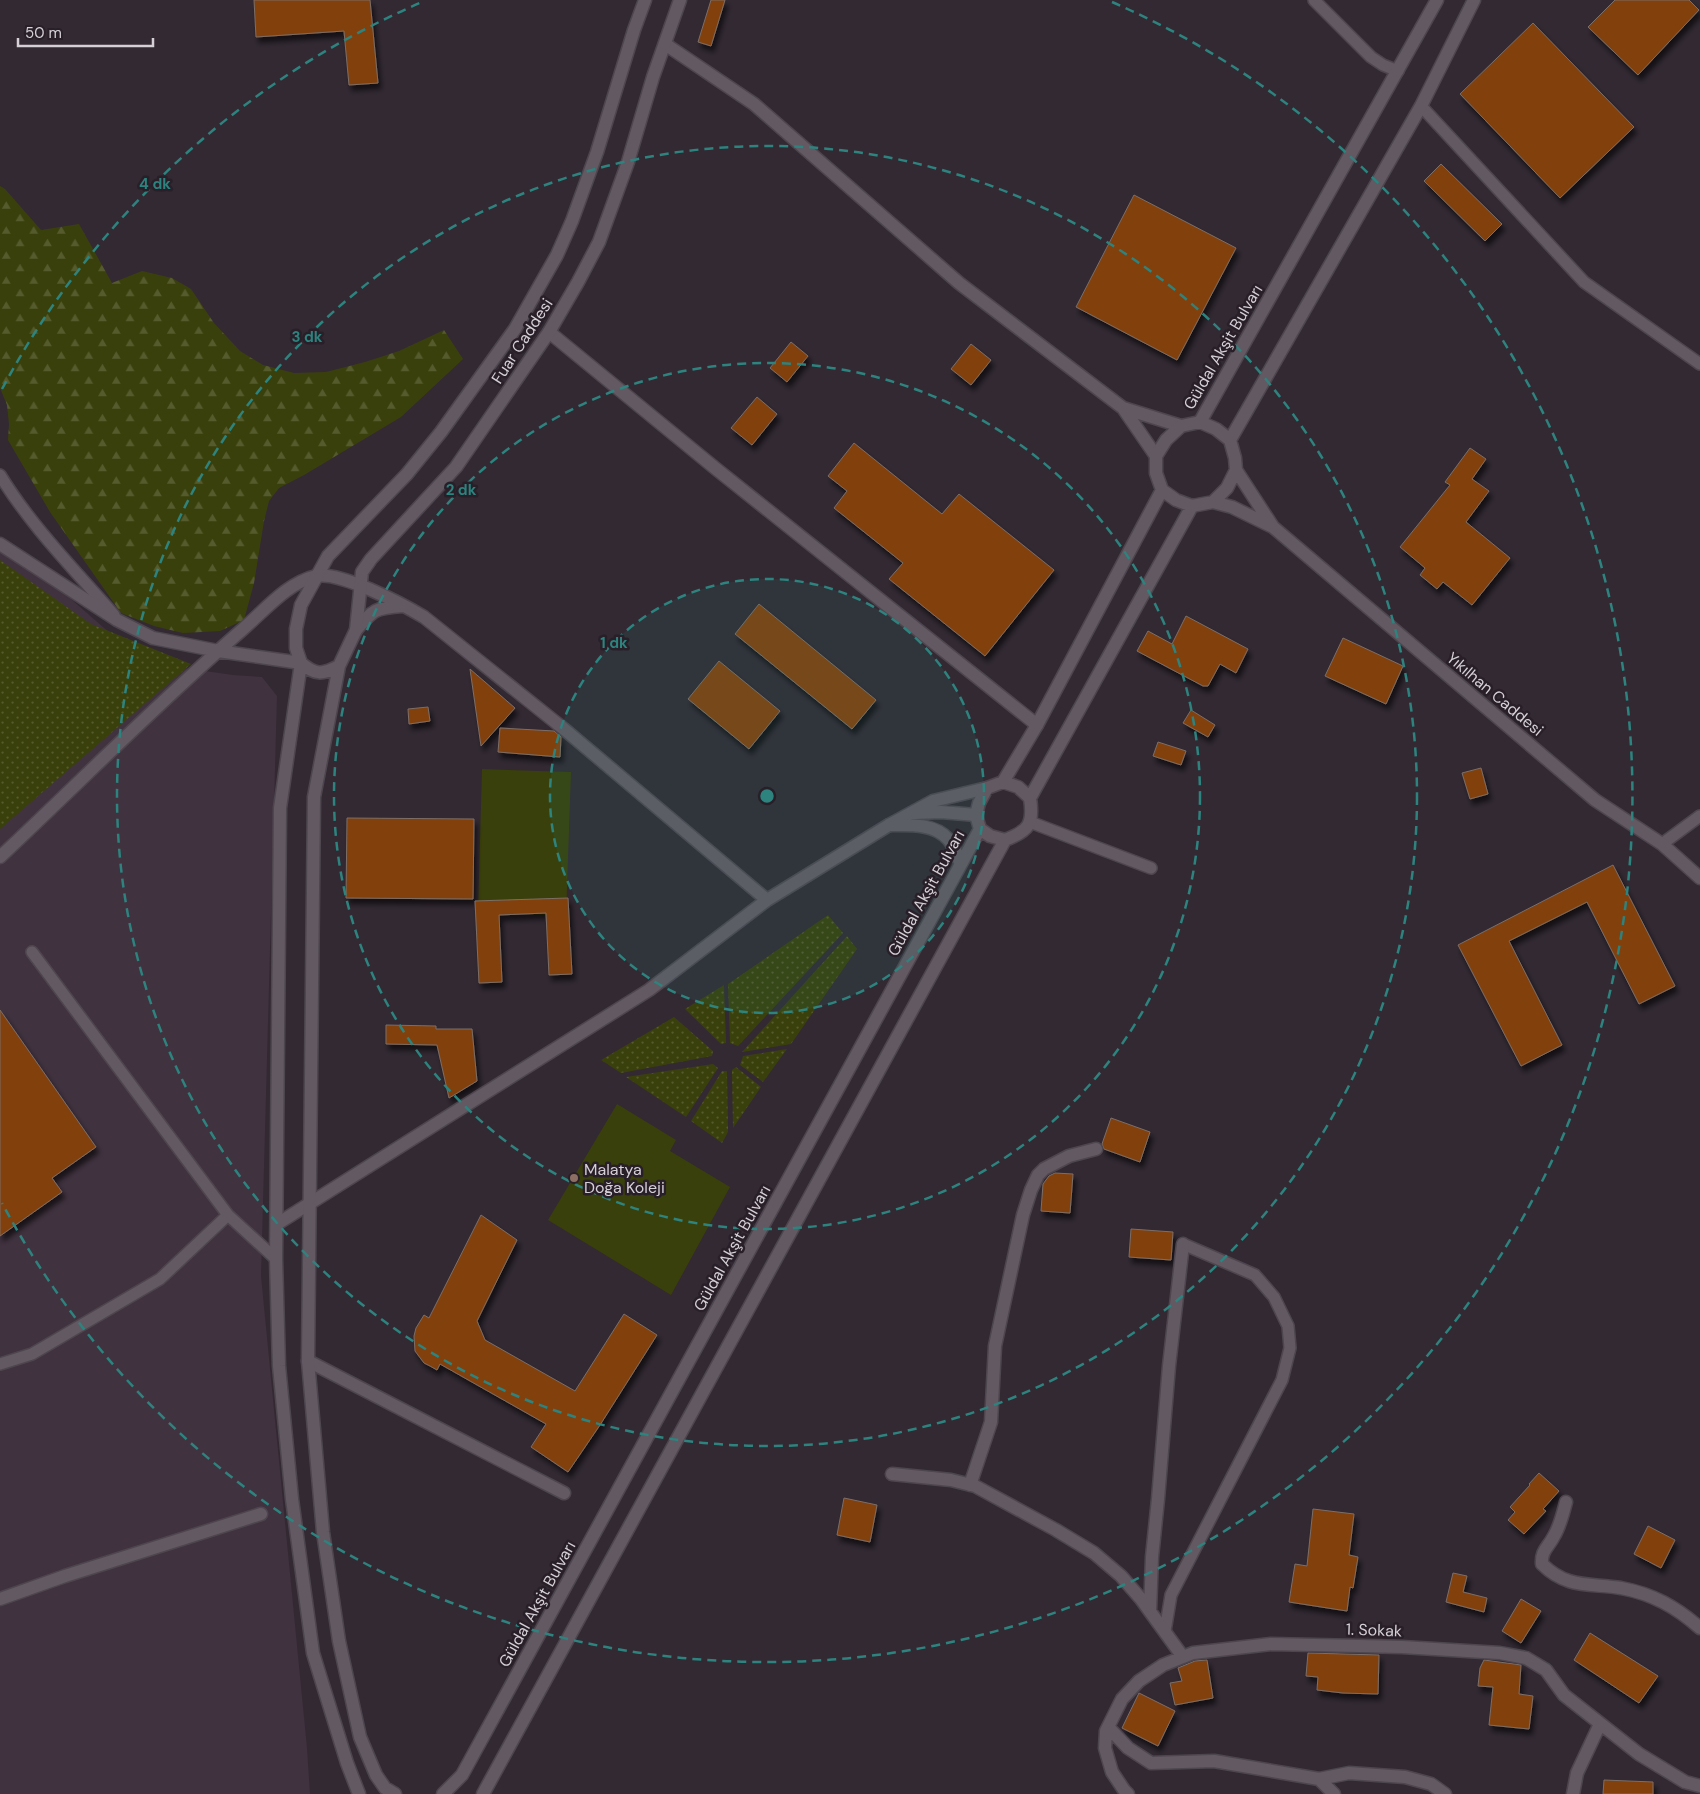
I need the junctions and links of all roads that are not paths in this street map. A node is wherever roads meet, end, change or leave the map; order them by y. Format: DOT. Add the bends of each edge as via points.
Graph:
graph roads {
  1 [pos="645,0"];
  2 [pos="680,0"];
  3 [pos="1314,0"];
  4 [pos="1437,0"];
  5 [pos="1474,0"];
  6 [pos="664,44"];
  7 [pos="1398,71"];
  8 [pos="1421,106"];
  9 [pos="549,332"];
  10 [pos="1700,364"];
  11 [pos="1123,408"];
  12 [pos="1200,422"];
  13 [pos="1181,426"];
  14 [pos="1230,440"];
  15 [pos="1156,456"];
  16 [pos="1236,470"];
  17 [pos="0,475"];
  18 [pos="1162,490"];
  19 [pos="1213,502"];
  20 [pos="1192,506"];
  21 [pos="1274,527"];
  22 [pos="0,544"];
  23 [pos="317,576"];
  24 [pos="360,586"];
  25 [pos="405,606"];
  26 [pos="117,620"];
  27 [pos="356,630"];
  28 [pos="218,651"];
  29 [pos="301,663"];
  30 [pos="339,666"];
  31 [pos="1037,725"];
  32 [pos="1004,782"];
  33 [pos="987,788"];
  34 [pos="1030,798"];
  35 [pos="910,814"];
  36 [pos="976,815"];
  37 [pos="1700,816"];
  38 [pos="1030,822"];
  39 [pos="889,826"];
  40 [pos="980,829"];
  41 [pos="1005,840"];
  42 [pos="1662,844"];
  43 [pos="0,857"];
  44 [pos="961,864"];
  45 [pos="1151,868"];
  46 [pos="1700,878"];
  47 [pos="767,900"];
  48 [pos="32,952"];
  49 [pos="1096,1149"];
  50 [pos="310,1203"];
  51 [pos="228,1215"];
  52 [pos="277,1224"];
  53 [pos="1184,1244"];
  54 [pos="276,1260"];
  55 [pos="308,1361"];
  56 [pos="0,1364"];
  57 [pos="892,1474"];
  58 [pos="970,1484"];
  59 [pos="564,1493"];
  60 [pos="1566,1502"];
  61 [pos="261,1514"];
  62 [pos="0,1599"];
  63 [pos="1150,1611"];
  64 [pos="1700,1628"];
  65 [pos="1165,1631"];
  66 [pos="1183,1657"];
  67 [pos="1600,1724"];
  68 [pos="1108,1727"];
  69 [pos="1319,1779"];
  70 [pos="1700,1786"];
  71 [pos="359,1794"];
  72 [pos="395,1794"];
  73 [pos="444,1794"];
  74 [pos="483,1794"];
  75 [pos="1128,1794"];
  76 [pos="1334,1794"];
  77 [pos="1445,1794"];
  78 [pos="1573,1794"];
  1 -- 23 [label="street" via="572,221 515,329 441,432 407,474 328,556"];
  2 -- 6 [label="street, Fuar Caddesi"];
  3 -- 7 [label="lane" via="1372,57"];
  4 -- 7 [label="street, Güldal Akşit Bulvarı"];
  5 -- 8 [label="street"];
  6 -- 9 [label="street, Fuar Caddesi" via="628,162 599,242"];
  6 -- 11 [label="street" via="754,104 959,284"];
  7 -- 12 [label="street, Güldal Akşit Bulvarı"];
  8 -- 10 [label="lane" via="1584,282"];
  8 -- 14 [label="street"];
  9 -- 24 [label="street, Fuar Caddesi" via="456,467 370,559 362,572"];
  9 -- 31 [label="street"];
  11 -- 13 [label="street"];
  11 -- 15 [label="street"];
  12 -- 13 [label="street, Güldal Akşit Bulvarı"];
  12 -- 14 [label="street"];
  13 -- 15 [label="street, Güldal Akşit Bulvarı" via="1166,440"];
  14 -- 16 [label="street"];
  15 -- 18 [label="street" via="1156,473"];
  16 -- 19 [label="street" via="1227,488"];
  16 -- 21 [label="street, Yıkılhan Caddesi"];
  17 -- 26 [label="lane" via="48,539"];
  18 -- 20 [label="street"];
  18 -- 31 [label="street"];
  19 -- 20 [label="street"];
  19 -- 21 [label="street, Yıkılhan Caddesi" via="1232,507"];
  20 -- 34 [label="street"];
  21 -- 42 [label="street, Yıkılhan Caddesi" via="1595,800"];
  22 -- 26 [label="street"];
  23 -- 24 [label="street" via="329,576"];
  23 -- 28 [label="street" via="294,585"];
  23 -- 29 [label="street" via="301,605 296,629 296,648"];
  24 -- 25 [label="street"];
  24 -- 27 [label="street, Fuar Caddesi"];
  25 -- 27 [label="street" via="382,607 370,614"];
  25 -- 47 [label="street" via="424,617 564,729"];
  26 -- 28 [label="street" via="153,638"];
  27 -- 30 [label="street, Fuar Caddesi"];
  28 -- 29 [label="street"];
  28 -- 43 [label="street"];
  29 -- 30 [label="street" via="318,673"];
  29 -- 52 [label="street" via="280,808"];
  30 -- 50 [label="street, Fuar Caddesi" via="314,796"];
  31 -- 32 [label="street"];
  32 -- 33 [label="street"];
  32 -- 34 [label="street" via="1018,787"];
  33 -- 35 [label="street" via="933,801"];
  33 -- 36 [label="street, Güldal Akşit Bulvarı"];
  34 -- 38 [label="street"];
  35 -- 36 [label="street"];
  35 -- 39 [label="street"];
  36 -- 40 [label="street, Güldal Akşit Bulvarı"];
  37 -- 42 [label="lane"];
  38 -- 41 [label="street" via="1020,834"];
  38 -- 45 [label="lane"];
  39 -- 44 [label="street" via="914,825 935,830 949,840"];
  39 -- 47 [label="street"];
  40 -- 41 [label="street"];
  40 -- 44 [label="street, Güldal Akşit Bulvarı"];
  41 -- 74 [label="street"];
  42 -- 46 [label="street, Yıkılhan Caddesi"];
  44 -- 73 [label="street, Güldal Akşit Bulvarı" via="462,1775"];
  47 -- 50 [label="street" via="649,990"];
  48 -- 51 [label="lane"];
  49 -- 58 [label="street" via="1050,1165 1038,1175 1031,1190 995,1346 992,1422"];
  50 -- 52 [label="street"];
  50 -- 55 [label="street, Fuar Caddesi"];
  51 -- 54 [label="lane"];
  51 -- 56 [label="lane" via="160,1279 32,1354"];
  52 -- 54 [label="street"];
  53 -- 63 [label="street" via="1169,1366"];
  53 -- 65 [label="lane" via="1255,1275 1274,1297 1288,1326 1290,1348 1282,1380 1172,1594"];
  54 -- 71 [label="street" via="279,1366 292,1499 313,1653"];
  55 -- 59 [label="street"];
  55 -- 72 [label="street, Fuar Caddesi" via="323,1532 339,1641 360,1737 376,1775 385,1788"];
  57 -- 58 [label="street"];
  58 -- 63 [label="street" via="1094,1553 1120,1576"];
  60 -- 64 [label="street" via="1557,1531 1541,1555 1542,1564 1550,1572 1573,1583 1622,1588 1652,1596 1668,1603"];
  61 -- 62 [label="street"];
  63 -- 65 [label="street"];
  65 -- 66 [label="street"];
  66 -- 67 [label="street, 1. Sokak" via="1220,1649 1271,1644 1500,1653 1526,1658 1546,1670 1564,1695"];
  66 -- 68 [label="street, 1. Sokak" via="1163,1665 1139,1681 1122,1700"];
  67 -- 70 [label="street, 1. Sokak" via="1639,1754 1685,1782"];
  67 -- 78 [label="street" via="1577,1773"];
  68 -- 69 [label="street" via="1128,1748 1151,1763 1214,1761"];
  68 -- 75 [label="street, 1. Sokak" via="1105,1748 1112,1772"];
  69 -- 76 [label="street"];
  69 -- 77 [label="street" via="1349,1773 1405,1777 1431,1784"];
}
